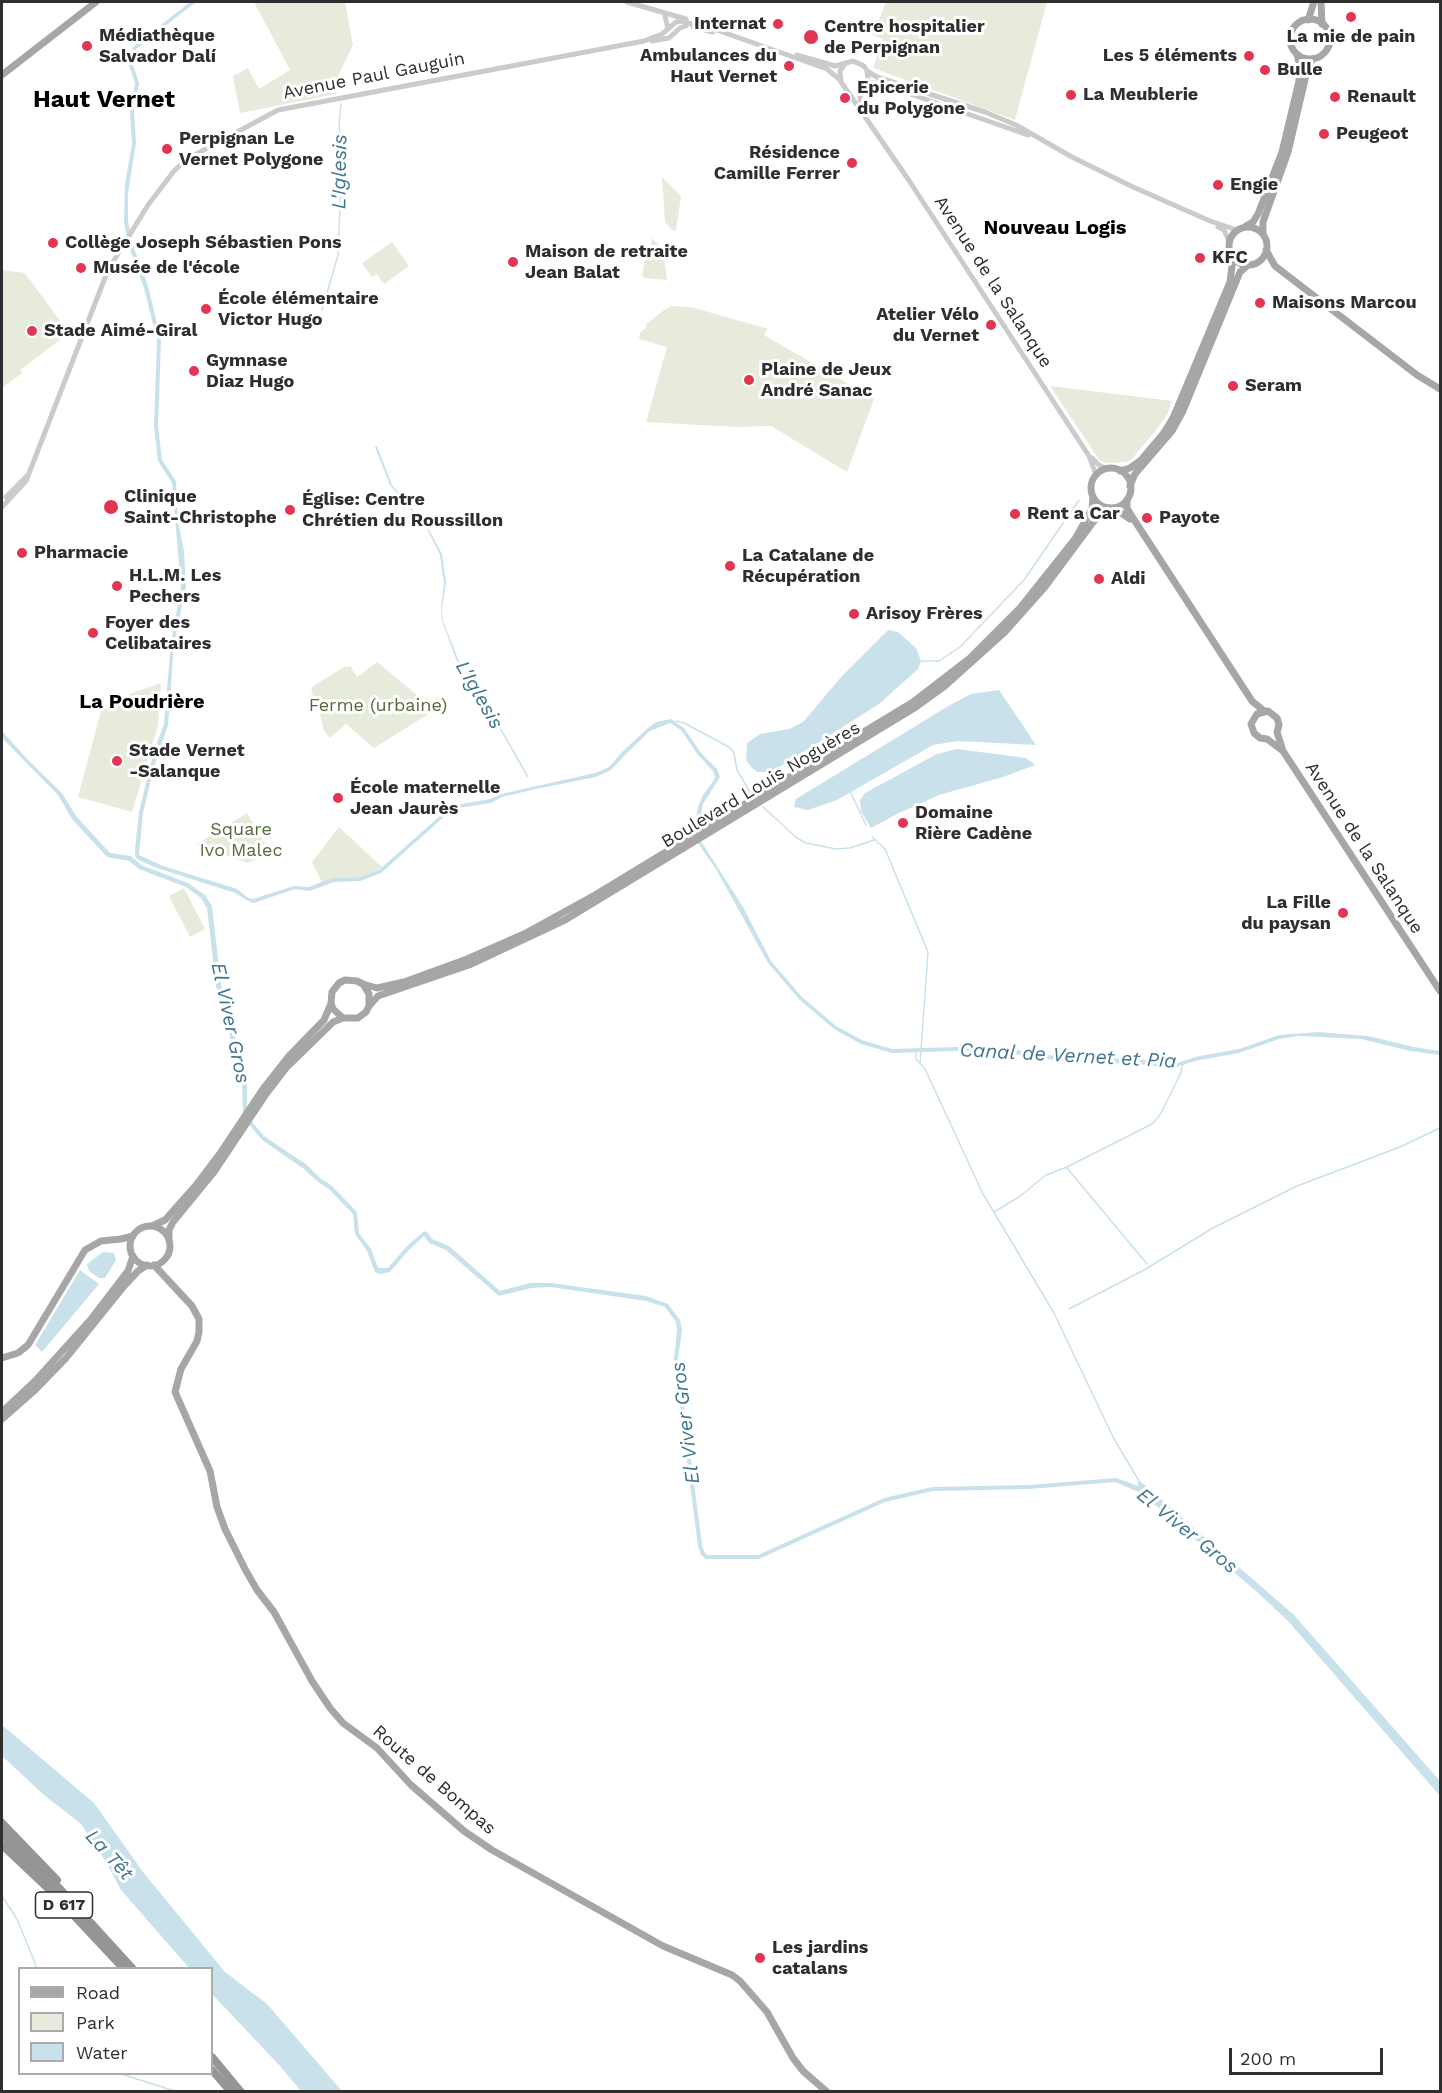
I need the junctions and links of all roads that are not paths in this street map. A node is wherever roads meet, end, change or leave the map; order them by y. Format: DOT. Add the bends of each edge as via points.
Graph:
graph roads {
  1 [pos="96,2"];
  2 [pos="627,2"];
  3 [pos="1314,2"];
  4 [pos="1321,2"];
  5 [pos="650,9"];
  6 [pos="665,16"];
  7 [pos="1308,20"];
  8 [pos="676,22"];
  9 [pos="1322,24"];
  10 [pos="702,25"];
  11 [pos="686,26"];
  12 [pos="668,29"];
  13 [pos="727,34"];
  14 [pos="645,41"];
  15 [pos="772,50"];
  16 [pos="1297,54"];
  17 [pos="1313,59"];
  18 [pos="845,64"];
  19 [pos="867,71"];
  20 [pos="2,75"];
  21 [pos="840,79"];
  22 [pos="865,85"];
  23 [pos="845,87"];
  24 [pos="965,108"];
  25 [pos="871,123"];
  26 [pos="1210,221"];
  27 [pos="1246,226"];
  28 [pos="1237,230"];
  29 [pos="1263,234"];
  30 [pos="1229,241"];
  31 [pos="1266,250"];
  32 [pos="1233,258"];
  33 [pos="1257,263"];
  34 [pos="1248,265"];
  35 [pos="1275,266"];
  36 [pos="1440,389"];
  37 [pos="1089,456"];
  38 [pos="1108,469"];
  39 [pos="1120,471"];
  40 [pos="27,475"];
  41 [pos="1096,475"];
  42 [pos="1130,486"];
  43 [pos="1093,497"];
  44 [pos="1127,500"];
  45 [pos="2,502"];
  46 [pos="2,507"];
  47 [pos="1112,508"];
  48 [pos="1264,711"];
  49 [pos="1254,717"];
  50 [pos="1277,732"];
  51 [pos="1267,739"];
  52 [pos="1283,751"];
  53 [pos="701,835"];
  54 [pos="690,841"];
  55 [pos="363,984"];
  56 [pos="1440,991"];
  57 [pos="331,1003"];
  58 [pos="369,1006"];
  59 [pos="343,1018"];
  60 [pos="265,1091"];
  61 [pos="240,1128"];
  62 [pos="152,1226"];
  63 [pos="133,1236"];
  64 [pos="169,1241"];
  65 [pos="132,1253"];
  66 [pos="163,1260"];
  67 [pos="150,1265"];
  68 [pos="71,1274"];
  69 [pos="165,1277"];
  70 [pos="2,1358"];
  71 [pos="2,1412"];
  72 [pos="2,1419"];
  73 [pos="2,1823"];
  74 [pos="2,1834"];
  75 [pos="2,1845"];
  76 [pos="104,1936"];
  77 [pos="122,1967"];
  78 [pos="131,1967"];
  79 [pos="213,2058"];
  80 [pos="213,2071"];
  81 [pos="231,2091"];
  82 [pos="241,2091"];
  83 [pos="827,2091"];
  1 -- 20 [label="main road"];
  2 -- 5 [label="street"];
  3 -- 7 [label="main road"];
  4 -- 9 [label="main road"];
  5 -- 6 [label="street"];
  5 -- 10 [label="street"];
  6 -- 8 [label="street"];
  6 -- 12 [label="street"];
  7 -- 9 [label="main road"];
  7 -- 16 [label="main road" via="1299,23 1291,34 1292,48"];
  8 -- 10 [label="street"];
  8 -- 11 [label="street"];
  8 -- 12 [label="street, Avenue Paul Gauguin"];
  9 -- 17 [label="main road" via="1330,39 1327,49"];
  10 -- 13 [label="street"];
  11 -- 13 [label="street"];
  11 -- 14 [label="street, Avenue Paul Gauguin" via="669,38"];
  12 -- 14 [label="street, Avenue Paul Gauguin"];
  13 -- 15 [label="street"];
  14 -- 40 [label="street, Avenue Paul Gauguin" via="278,110 187,159 148,205 108,270"];
  15 -- 18 [label="street" via="828,65"];
  15 -- 21 [label="street" via="827,69"];
  16 -- 17 [label="main road"];
  16 -- 27 [label="main road" via="1299,81 1282,152 1258,214"];
  17 -- 29 [label="main road" via="1288,152 1266,210"];
  18 -- 19 [label="street" via="857,62"];
  18 -- 21 [label="street"];
  19 -- 22 [label="street"];
  19 -- 24 [label="street"];
  21 -- 23 [label="street"];
  22 -- 23 [label="street" via="854,90"];
  22 -- 24 [label="street" via="879,83"];
  22 -- 25 [label="street, Avenue de la Salanque" via="861,103"];
  23 -- 25 [label="street, Avenue de la Salanque"];
  24 -- 26 [label="street" via="1016,125 1102,172"];
  25 -- 37 [label="street, Avenue de la Salanque"];
  26 -- 28 [label="street"];
  26 -- 30 [label="street" via="1224,231"];
  27 -- 28 [label="main road"];
  27 -- 29 [label="main road"];
  28 -- 30 [label="main road"];
  29 -- 31 [label="main road"];
  30 -- 32 [label="main road"];
  31 -- 33 [label="main road"];
  31 -- 35 [label="main road"];
  32 -- 34 [label="main road"];
  32 -- 39 [label="main road" via="1230,282 1173,418 1141,460"];
  33 -- 34 [label="main road"];
  33 -- 35 [label="main road"];
  34 -- 42 [label="main road" via="1240,272 1183,411"];
  35 -- 36 [label="main road"];
  37 -- 38 [label="street, Avenue de la Salanque"];
  37 -- 41 [label="street, Avenue de la Salanque"];
  38 -- 39 [label="main road"];
  38 -- 41 [label="main road"];
  39 -- 42 [label="main road"];
  40 -- 45 [label="street, Avenue Paul Gauguin"];
  40 -- 46 [label="street, Avenue Paul Gauguin"];
  41 -- 43 [label="main road" via="1091,488"];
  42 -- 44 [label="main road"];
  43 -- 47 [label="main road"];
  43 -- 53 [label="main road, Boulevard Louis Noguères" via="1088,519 1057,563 1020,608 970,658 913,702"];
  44 -- 47 [label="main road"];
  44 -- 48 [label="main road" via="1131,515 1252,701"];
  47 -- 49 [label="main road" via="1131,521 1249,703"];
  47 -- 53 [label="main road, Boulevard Louis Noguères" via="1094,521 1025,612 945,686 897,719"];
  48 -- 49 [label="main road"];
  48 -- 50 [label="main road" via="1278,718"];
  49 -- 51 [label="main road" via="1254,733"];
  50 -- 51 [label="main road"];
  50 -- 52 [label="main road"];
  51 -- 52 [label="main road"];
  52 -- 56 [label="main road, Avenue de la Salanque"];
  53 -- 54 [label="main road, Boulevard Louis Noguères"];
  54 -- 55 [label="main road, Boulevard Louis Noguères" via="524,934 467,959 404,982 377,988"];
  54 -- 58 [label="main road, Boulevard Louis Noguères" via="599,901 526,940 469,965 378,996"];
  55 -- 57 [label="main road" via="351,979 339,983 332,992"];
  55 -- 58 [label="main road" via="369,994"];
  57 -- 59 [label="main road"];
  57 -- 60 [label="main road" via="324,1020 289,1056"];
  58 -- 59 [label="main road" via="358,1018"];
  59 -- 60 [label="main road" via="323,1030"];
  60 -- 61 [label="main road"];
  61 -- 62 [label="main road" via="175,1210"];
  61 -- 64 [label="main road" via="214,1172 173,1222"];
  62 -- 63 [label="main road"];
  62 -- 64 [label="main road" via="163,1231"];
  63 -- 65 [label="main road"];
  63 -- 68 [label="main road" via="101,1241 85,1250"];
  64 -- 66 [label="main road" via="169,1251"];
  65 -- 67 [label="main road" via="137,1260"];
  65 -- 68 [label="main road" via="120,1244 102,1245 88,1253"];
  65 -- 71 [label="main road" via="128,1271 92,1318"];
  66 -- 67 [label="main road"];
  66 -- 69 [label="main road"];
  67 -- 69 [label="main road"];
  67 -- 72 [label="main road" via="138,1271 66,1358"];
  68 -- 70 [label="main road" via="28,1345"];
  69 -- 83 [label="main road, Route de Bompas" via="192,1305 199,1319 197,1341 181,1369 174,1392 210,1471 217,1507 245,1569 330,1708 377,1748 411,1785 492,1850 663,1946 740,1981 767,2012 803,2071"];
  73 -- 76 [label="highway" via="56,1878"];
  74 -- 76 [label="highway, D 617"];
  75 -- 77 [label="highway, D 617"];
  76 -- 78 [label="highway, D 617"];
  79 -- 82 [label="highway"];
  80 -- 81 [label="highway"];
}
